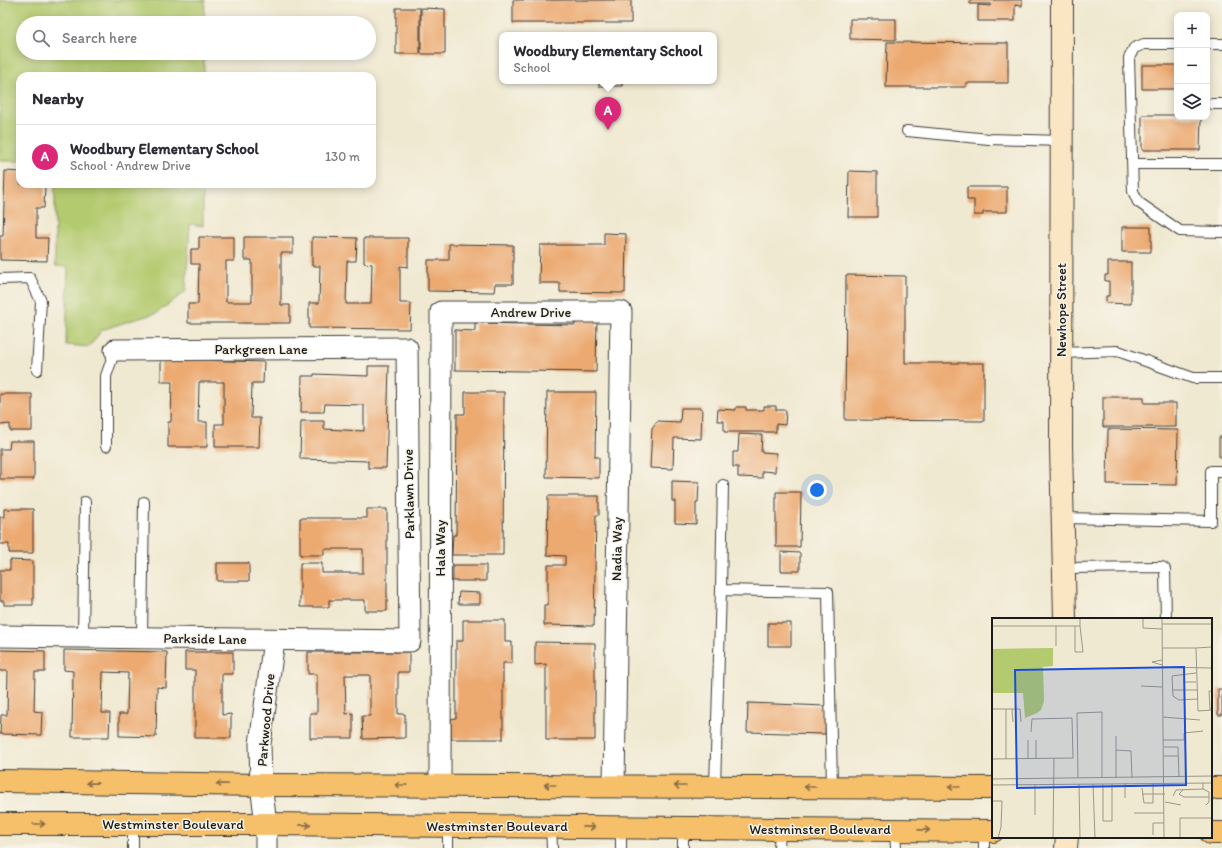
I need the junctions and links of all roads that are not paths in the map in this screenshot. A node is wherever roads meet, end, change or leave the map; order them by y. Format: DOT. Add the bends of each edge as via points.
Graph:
graph roads {
  1 [pos="1062,0"];
  2 [pos="1174,44"];
  3 [pos="1210,44"];
  4 [pos="1222,44"];
  5 [pos="907,131"];
  6 [pos="1062,141"];
  7 [pos="1133,164"];
  8 [pos="1222,164"];
  9 [pos="1222,232"];
  10 [pos="0,279"];
  11 [pos="441,312"];
  12 [pos="621,312"];
  13 [pos="407,348"];
  14 [pos="115,350"];
  15 [pos="1061,353"];
  16 [pos="37,370"];
  17 [pos="1222,378"];
  18 [pos="106,446"];
  19 [pos="1222,470"];
  20 [pos="723,485"];
  21 [pos="85,502"];
  22 [pos="144,502"];
  23 [pos="1062,518"];
  24 [pos="1063,568"];
  25 [pos="721,590"];
  26 [pos="1065,618"];
  27 [pos="1166,618"];
  28 [pos="0,636"];
  29 [pos="83,638"];
  30 [pos="142,638"];
  31 [pos="274,640"];
  32 [pos="410,641"];
  33 [pos="0,781"];
  34 [pos="261,785"];
  35 [pos="440,785"];
  36 [pos="614,786"];
  37 [pos="715,786"];
  38 [pos="832,787"];
  39 [pos="992,788"];
  40 [pos="0,824"];
  41 [pos="134,824"];
  42 [pos="266,824"];
  43 [pos="448,826"];
  44 [pos="551,827"];
  45 [pos="987,837"];
  46 [pos="621,838"];
  47 [pos="683,838"];
  48 [pos="779,838"];
  49 [pos="1067,838"];
  50 [pos="895,839"];
  51 [pos="133,848"];
  52 [pos="266,848"];
  53 [pos="448,848"];
  54 [pos="552,848"];
  55 [pos="1066,848"];
  1 -- 6 [label="street, Newhope Street"];
  2 -- 7 [label="lane" via="1144,44 1134,48 1129,58"];
  3 -- 4 [label="lane"];
  5 -- 6 [label="lane" via="989,139"];
  6 -- 15 [label="street, Newhope Street"];
  7 -- 8 [label="lane"];
  7 -- 9 [label="lane" via="1133,191 1138,202 1180,232"];
  10 -- 16 [label="lane" via="30,278 41,301"];
  11 -- 12 [label="street, Andrew Drive"];
  11 -- 35 [label="street, Hala Way"];
  12 -- 36 [label="street, Nadia Way"];
  13 -- 14 [label="street, Parkgreen Lane"];
  13 -- 32 [label="street, Parklawn Drive"];
  14 -- 18 [label="lane" via="106,376"];
  15 -- 17 [label="lane" via="1118,351 1193,378"];
  15 -- 23 [label="street, Newhope Street"];
  19 -- 23 [label="lane" via="1211,471 1210,521"];
  20 -- 25 [label="lane"];
  21 -- 29 [label="lane"];
  22 -- 30 [label="lane"];
  23 -- 24 [label="street, Newhope Street"];
  24 -- 26 [label="street, Newhope Street"];
  24 -- 27 [label="lane" via="1162,567 1165,569"];
  25 -- 37 [label="lane"];
  25 -- 38 [label="lane" via="828,592"];
  28 -- 29 [label="street, Parkside Lane"];
  29 -- 30 [label="street, Parkside Lane"];
  30 -- 31 [label="street, Parkside Lane"];
  31 -- 32 [label="street, Parkside Lane"];
  31 -- 34 [label="street, Parkwood Drive" via="260,744"];
  34 -- 33 [label="main road, one-way"];
  35 -- 34 [label="main road, one-way"];
  34 -- 42 [label="street, Parkwood Drive"];
  36 -- 35 [label="main road, one-way"];
  37 -- 36 [label="main road, one-way"];
  38 -- 37 [label="main road, one-way"];
  39 -- 38 [label="main road, one-way"];
  40 -- 41 [label="main road, Westminster Boulevard, one-way"];
  41 -- 42 [label="main road, Westminster Boulevard"];
  41 -- 51 [label="lane"];
  42 -- 43 [label="main road, Westminster Boulevard, one-way"];
  42 -- 52 [label="street, Parkwood Drive"];
  43 -- 44 [label="main road, Westminster Boulevard"];
  43 -- 53 [label="lane"];
  44 -- 46 [label="main road, Westminster Boulevard, one-way"];
  44 -- 54 [label="lane"];
  50 -- 45 [label="main road, Westminster Boulevard, one-way"];
  46 -- 47 [label="main road, Westminster Boulevard"];
  47 -- 48 [label="main road, Westminster Boulevard"];
  48 -- 50 [label="main road, Westminster Boulevard"];
  49 -- 55 [label="street"];
}
